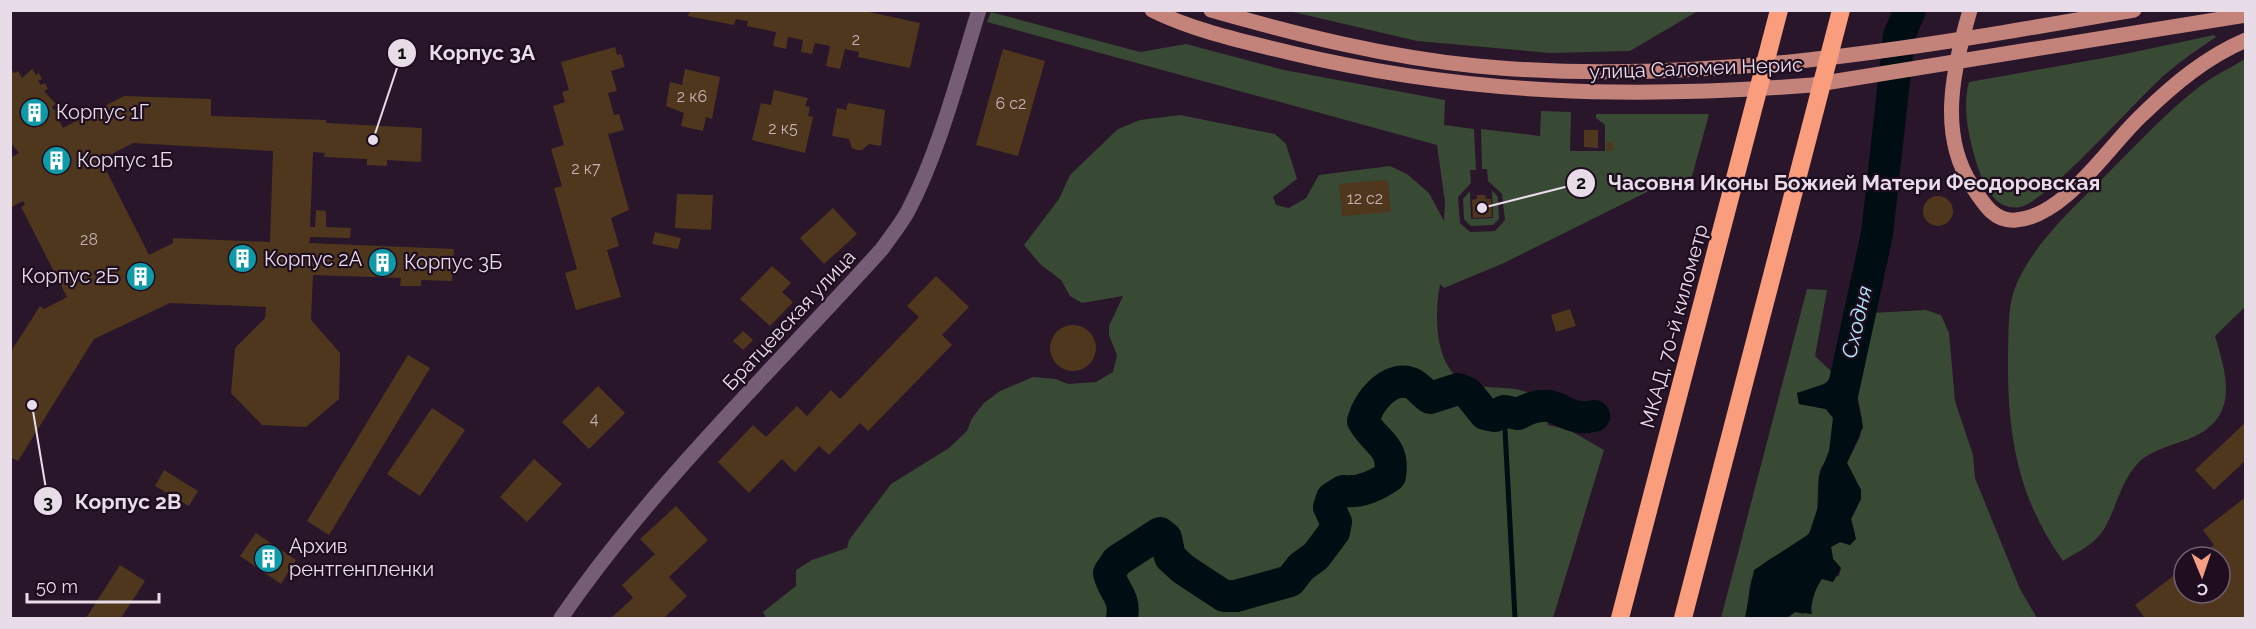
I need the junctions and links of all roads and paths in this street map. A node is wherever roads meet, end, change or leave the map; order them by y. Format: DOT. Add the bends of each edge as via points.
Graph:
graph roads {
  1 [pos="979,10"];
  2 [pos="1152,10"];
  3 [pos="1211,10"];
  4 [pos="1779,10"];
  5 [pos="1841,10"];
  6 [pos="1970,10"];
  7 [pos="2134,10"];
  8 [pos="2246,15"];
  9 [pos="2246,40"];
  10 [pos="561,618"];
  11 [pos="1620,618"];
  12 [pos="1683,618"];
  1 -- 10 [label="street, Братцевская улица" via="944,122 917,189 908,211 882,249 663,487 598,564"];
  2 -- 8 [label="main road, улица Саломеи Нерис" via="1271,48 1350,67 1523,91 1657,94 1812,85"];
  3 -- 7 [label="main road, улица Саломеи Нерис" via="1323,41 1419,58 1549,71 1656,72 1862,55"];
  4 -- 11 [label="highway, МКАД, 70-й километр"];
  5 -- 12 [label="highway"];
  6 -- 9 [label="main road" via="1952,94 1956,152 1963,173 1984,205 1995,216 2014,220 2045,211 2064,198 2183,76"];
}
